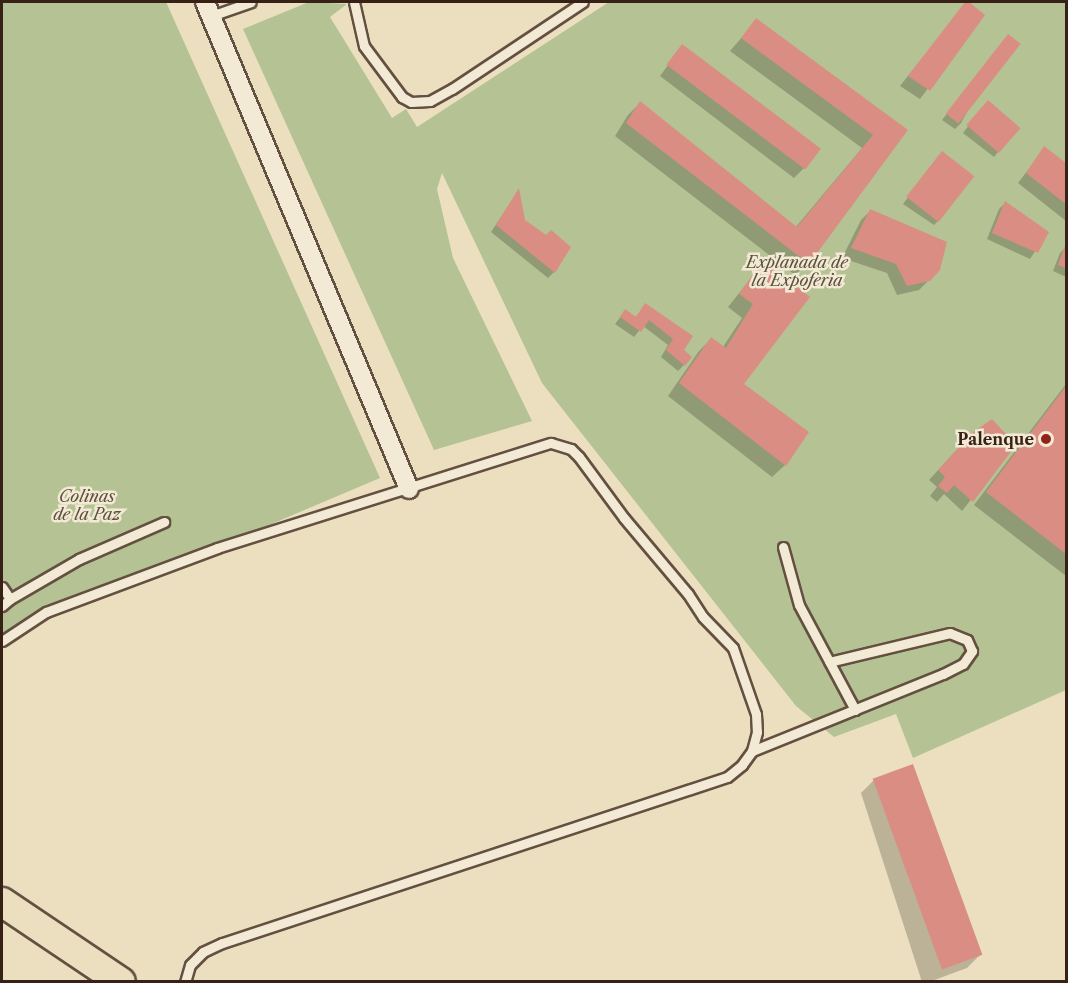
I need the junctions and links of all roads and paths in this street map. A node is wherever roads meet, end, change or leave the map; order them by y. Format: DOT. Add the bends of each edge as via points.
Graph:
graph roads {
  1 [pos="251,2"];
  2 [pos="354,2"];
  3 [pos="583,2"];
  4 [pos="208,9"];
  5 [pos="409,489"];
  6 [pos="164,522"];
  7 [pos="783,547"];
  8 [pos="2,587"];
  9 [pos="10,599"];
  10 [pos="2,606"];
  11 [pos="2,641"];
  12 [pos="829,662"];
  13 [pos="855,710"];
  14 [pos="752,751"];
  15 [pos="2,902"];
  16 [pos="121,981"];
  17 [pos="185,981"];
  1 -- 4 [label="lane"];
  2 -- 3 [label="lane" via="364,46 402,97 411,102 430,101 452,89"];
  4 -- 5 [label="street"];
  5 -- 11 [label="lane" via="185,560 46,612"];
  5 -- 14 [label="lane" via="551,443 571,449 703,617 733,648 756,714"];
  6 -- 9 [label="lane" via="79,559"];
  7 -- 12 [label="lane" via="799,605"];
  8 -- 9 [label="lane"];
  9 -- 10 [label="lane"];
  12 -- 13 [label="lane"];
  12 -- 13 [label="lane" via="950,633 967,640 972,651 963,664"];
  13 -- 14 [label="lane"];
  14 -- 17 [label="lane" via="727,777 222,943 203,952 190,965"];
  15 -- 16 [label="main road"];
}
